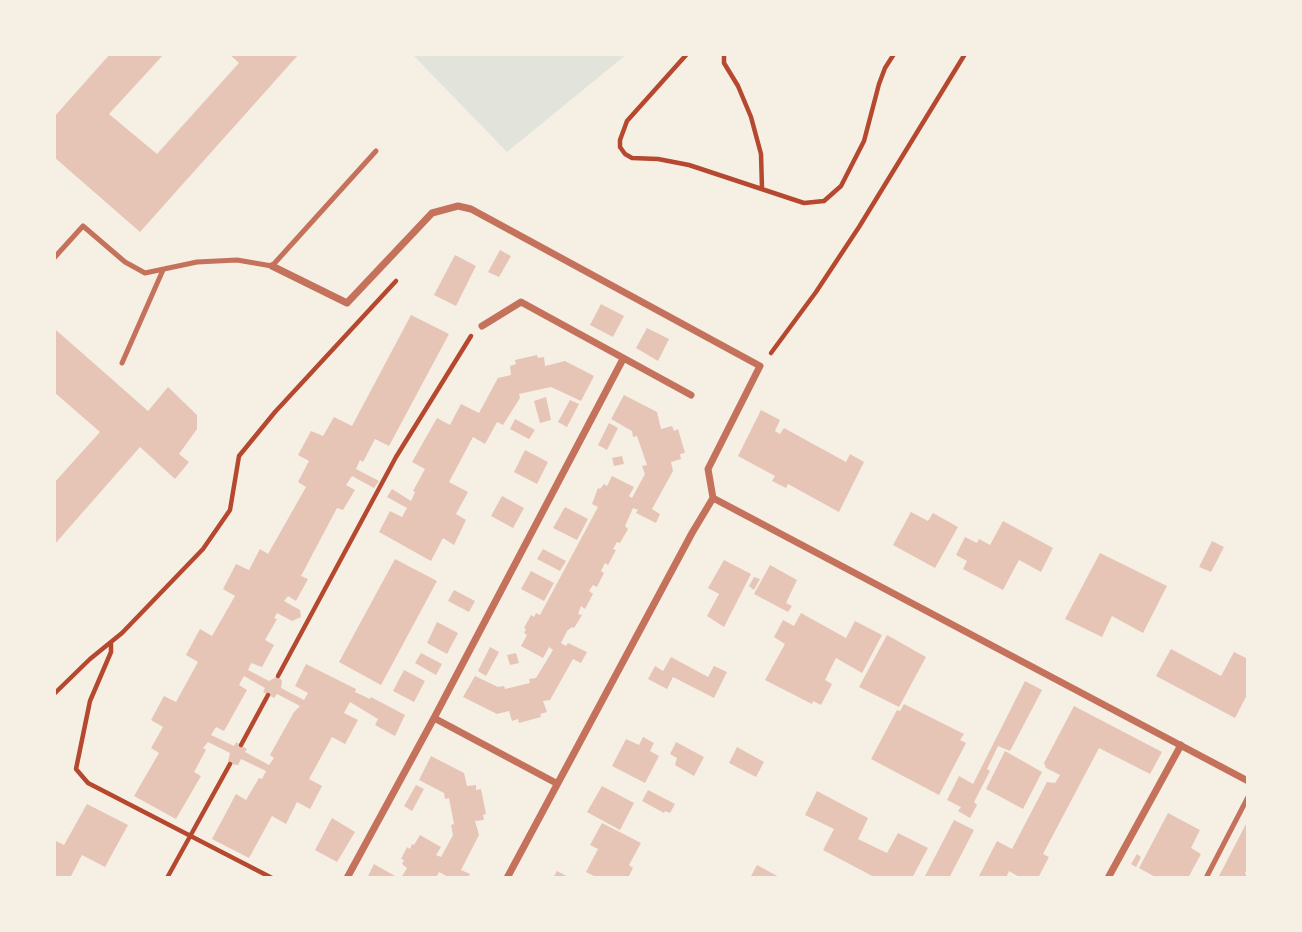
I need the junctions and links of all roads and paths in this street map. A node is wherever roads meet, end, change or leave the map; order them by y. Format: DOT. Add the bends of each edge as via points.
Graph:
graph roads {
  1 [pos="687,54"];
  2 [pos="724,54"];
  3 [pos="894,54"];
  4 [pos="965,54"];
  5 [pos="376,151"];
  6 [pos="761,188"];
  7 [pos="54,258"];
  8 [pos="272,267"];
  9 [pos="163,270"];
  10 [pos="400,278"];
  11 [pos="482,326"];
  12 [pos="623,359"];
  13 [pos="122,363"];
  14 [pos="760,366"];
  15 [pos="691,396"];
  16 [pos="713,498"];
  17 [pos="111,642"];
  18 [pos="278,676"];
  19 [pos="54,694"];
  20 [pos="268,695"];
  21 [pos="434,718"];
  22 [pos="241,745"];
  23 [pos="1181,745"];
  24 [pos="230,764"];
  25 [pos="1248,781"];
  26 [pos="556,783"];
  27 [pos="1248,797"];
  28 [pos="191,837"];
  29 [pos="167,878"];
  30 [pos="272,878"];
  31 [pos="347,878"];
  32 [pos="507,878"];
  33 [pos="1108,878"];
  34 [pos="1206,878"];
  1 -- 6 [label="path" via="627,121 620,147 632,158 681,163"];
  2 -- 6 [label="path" via="724,63 751,117 761,154"];
  3 -- 6 [label="path" via="882,76 860,150 841,186 824,201 804,203"];
  4 -- 14 [label="path" via="859,227"];
  5 -- 8 [label="lane"];
  7 -- 9 [label="lane" via="83,226 145,273"];
  8 -- 9 [label="lane" via="237,260"];
  8 -- 14 [label="street" via="347,303 432,213 458,206"];
  9 -- 13 [label="lane"];
  10 -- 17 [label="path" via="239,456 230,510 222,523 203,549"];
  11 -- 12 [label="street" via="521,302"];
  11 -- 18 [label="path" via="466,341 396,457"];
  12 -- 15 [label="street"];
  12 -- 21 [label="street"];
  14 -- 16 [label="street" via="708,469"];
  16 -- 23 [label="street"];
  16 -- 26 [label="street"];
  17 -- 19 [label="path"];
  17 -- 28 [label="path" via="90,701 76,769 88,783"];
  20 -- 22 [label="path"];
  21 -- 26 [label="street"];
  21 -- 31 [label="street"];
  23 -- 25 [label="street"];
  23 -- 33 [label="street"];
  24 -- 28 [label="path"];
  26 -- 32 [label="street"];
  27 -- 34 [label="lane"];
  28 -- 29 [label="path"];
  28 -- 30 [label="path"];
}
